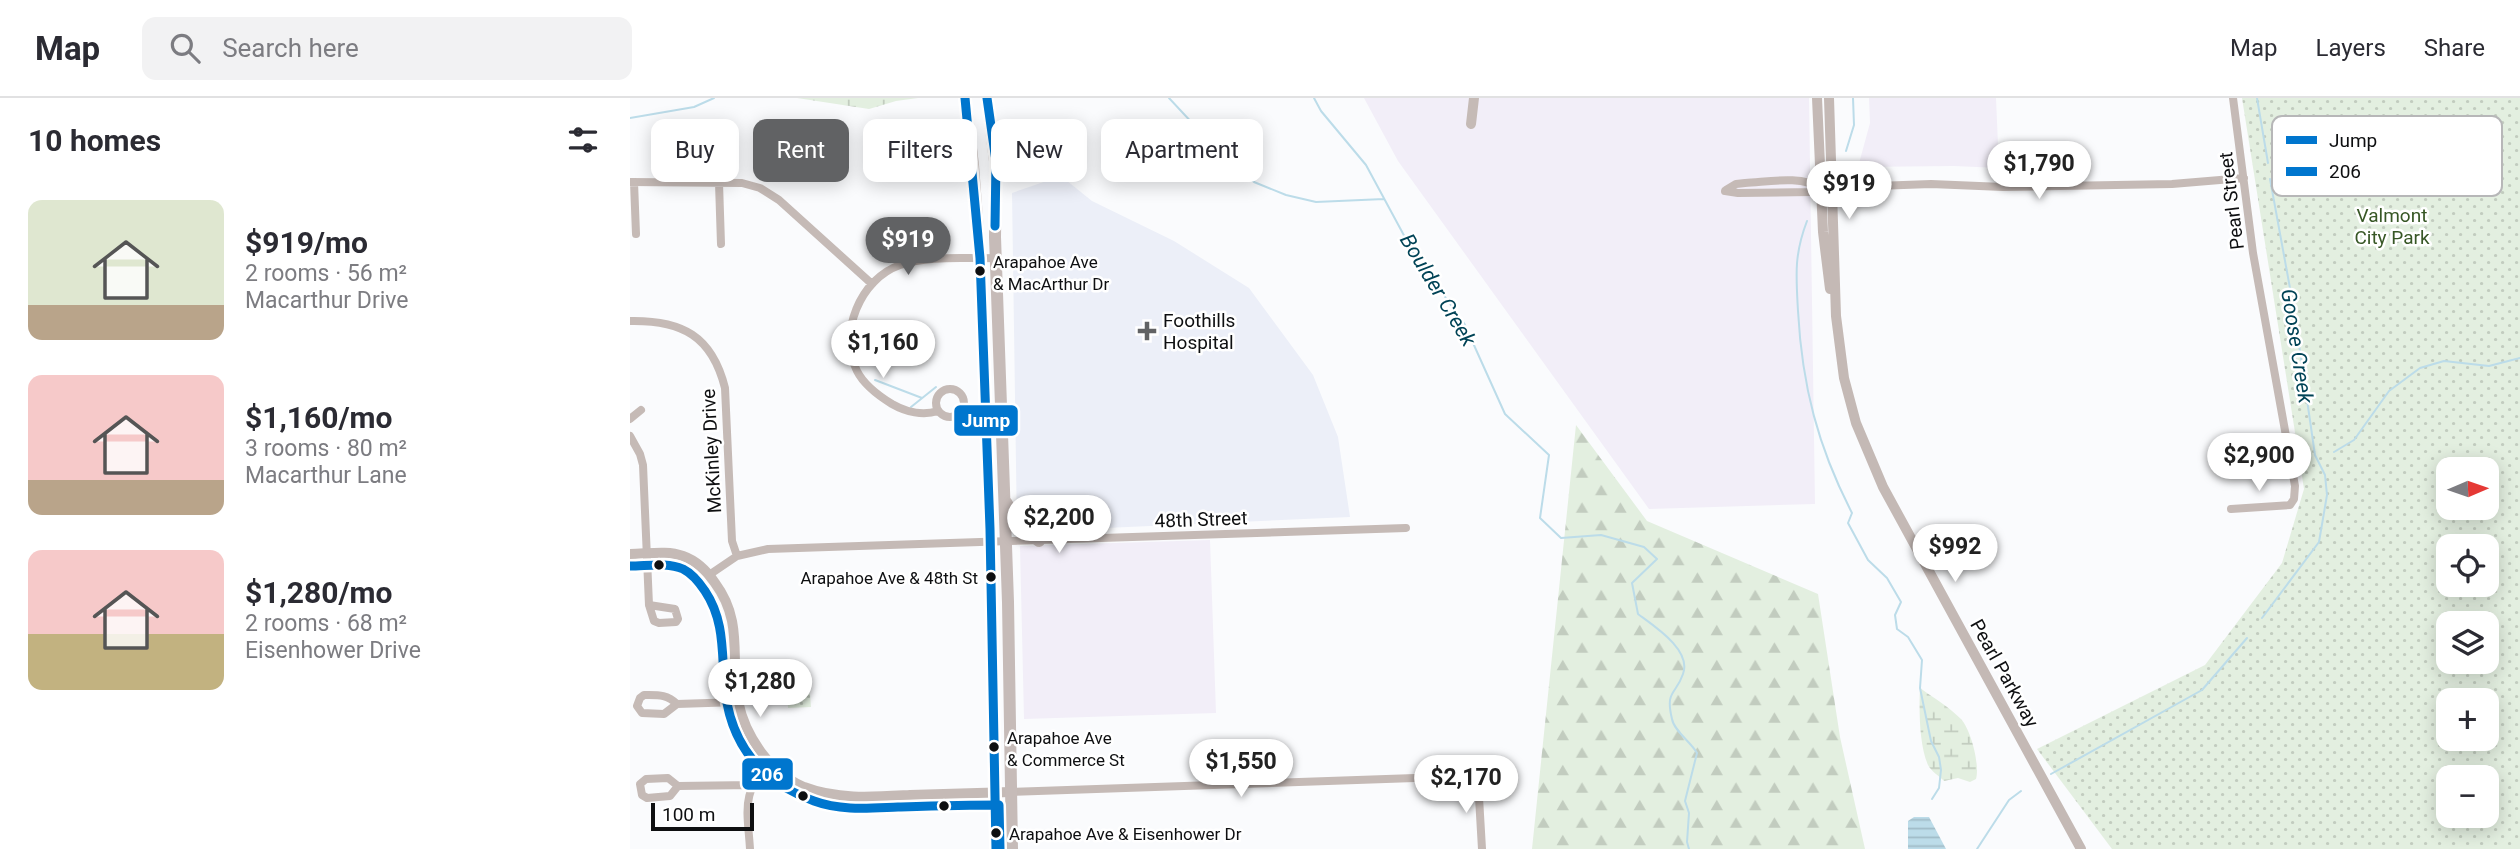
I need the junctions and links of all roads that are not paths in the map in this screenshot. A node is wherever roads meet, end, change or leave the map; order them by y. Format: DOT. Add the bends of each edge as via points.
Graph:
graph roads {
  1 [pos="965,98"];
  2 [pos="988,98"];
  3 [pos="1474,98"];
  4 [pos="1817,98"];
  5 [pos="1829,98"];
  6 [pos="2234,98"];
  7 [pos="1471,124"];
  8 [pos="2244,178"];
  9 [pos="632,182"];
  10 [pos="719,183"];
  11 [pos="1826,188"];
  12 [pos="636,234"];
  13 [pos="721,244"];
  14 [pos="980,258"];
  15 [pos="996,258"];
  16 [pos="872,284"];
  17 [pos="630,321"];
  18 [pos="641,410"];
  19 [pos="938,411"];
  20 [pos="630,419"];
  21 [pos="630,436"];
  22 [pos="1005,500"];
  23 [pos="2231,509"];
  24 [pos="1406,528"];
  25 [pos="1039,541"];
  26 [pos="1006,542"];
  27 [pos="990,543"];
  28 [pos="630,554"];
  29 [pos="646,554"];
  30 [pos="737,556"];
  31 [pos="709,575"];
  32 [pos="649,605"];
  33 [pos="738,702"];
  34 [pos="677,704"];
  35 [pos="774,766"];
  36 [pos="678,786"];
  37 [pos="752,786"];
  38 [pos="1011,792"];
  39 [pos="996,793"];
  40 [pos="750,849"];
  41 [pos="996,849"];
  42 [pos="1012,849"];
  43 [pos="1482,849"];
  44 [pos="2081,849"];
  1 -- 14 [label="main road"];
  2 -- 15 [label="main road" via="996,161"];
  3 -- 7 [label="street"];
  4 -- 11 [label="main road, Pearl Parkway"];
  5 -- 11 [label="main road, Pearl Parkway"];
  6 -- 8 [label="street, Pearl Street"];
  8 -- 11 [label="street" via="2160,184"];
  8 -- 23 [label="street, Pearl Street" via="2295,486 2290,505"];
  9 -- 10 [label="street"];
  9 -- 12 [label="street"];
  10 -- 13 [label="street"];
  10 -- 16 [label="street" via="753,185 770,194"];
  11 -- 11 [label="street" via="1811,182 1758,182 1736,184 1725,191 1811,192"];
  11 -- 44 [label="main road, Pearl Parkway" via="1841,358 1849,398 1872,464"];
  14 -- 15 [label="street"];
  14 -- 16 [label="street" via="908,262"];
  14 -- 27 [label="main road"];
  15 -- 22 [label="main road"];
  16 -- 19 [label="street" via="854,314 851,329 857,370 884,399 907,411"];
  17 -- 30 [label="street, McKinley Drive" via="666,323 691,334 702,341 721,371 732,541"];
  18 -- 20 [label="street"];
  21 -- 29 [label="street" via="643,465"];
  22 -- 25 [label="main road" via="1020,526"];
  22 -- 26 [label="main road"];
  24 -- 25 [label="street, 48th Street"];
  25 -- 26 [label="street, 48th Street"];
  26 -- 27 [label="street, 48th Street"];
  26 -- 38 [label="main road"];
  27 -- 30 [label="street, 48th Street" via="768,549"];
  27 -- 39 [label="main road"];
  28 -- 29 [label="street"];
  29 -- 31 [label="street" via="683,556"];
  29 -- 32 [label="street"];
  30 -- 31 [label="street, 48th Street"];
  31 -- 33 [label="street" via="724,595 733,621"];
  33 -- 34 [label="street"];
  33 -- 35 [label="street" via="751,737"];
  35 -- 37 [label="street"];
  35 -- 39 [label="street" via="801,785 841,796"];
  36 -- 37 [label="street"];
  37 -- 40 [label="street" via="747,803"];
  38 -- 39 [label="street"];
  38 -- 42 [label="main road"];
  38 -- 43 [label="street" via="1473,776 1478,780"];
  39 -- 41 [label="main road"];
}
